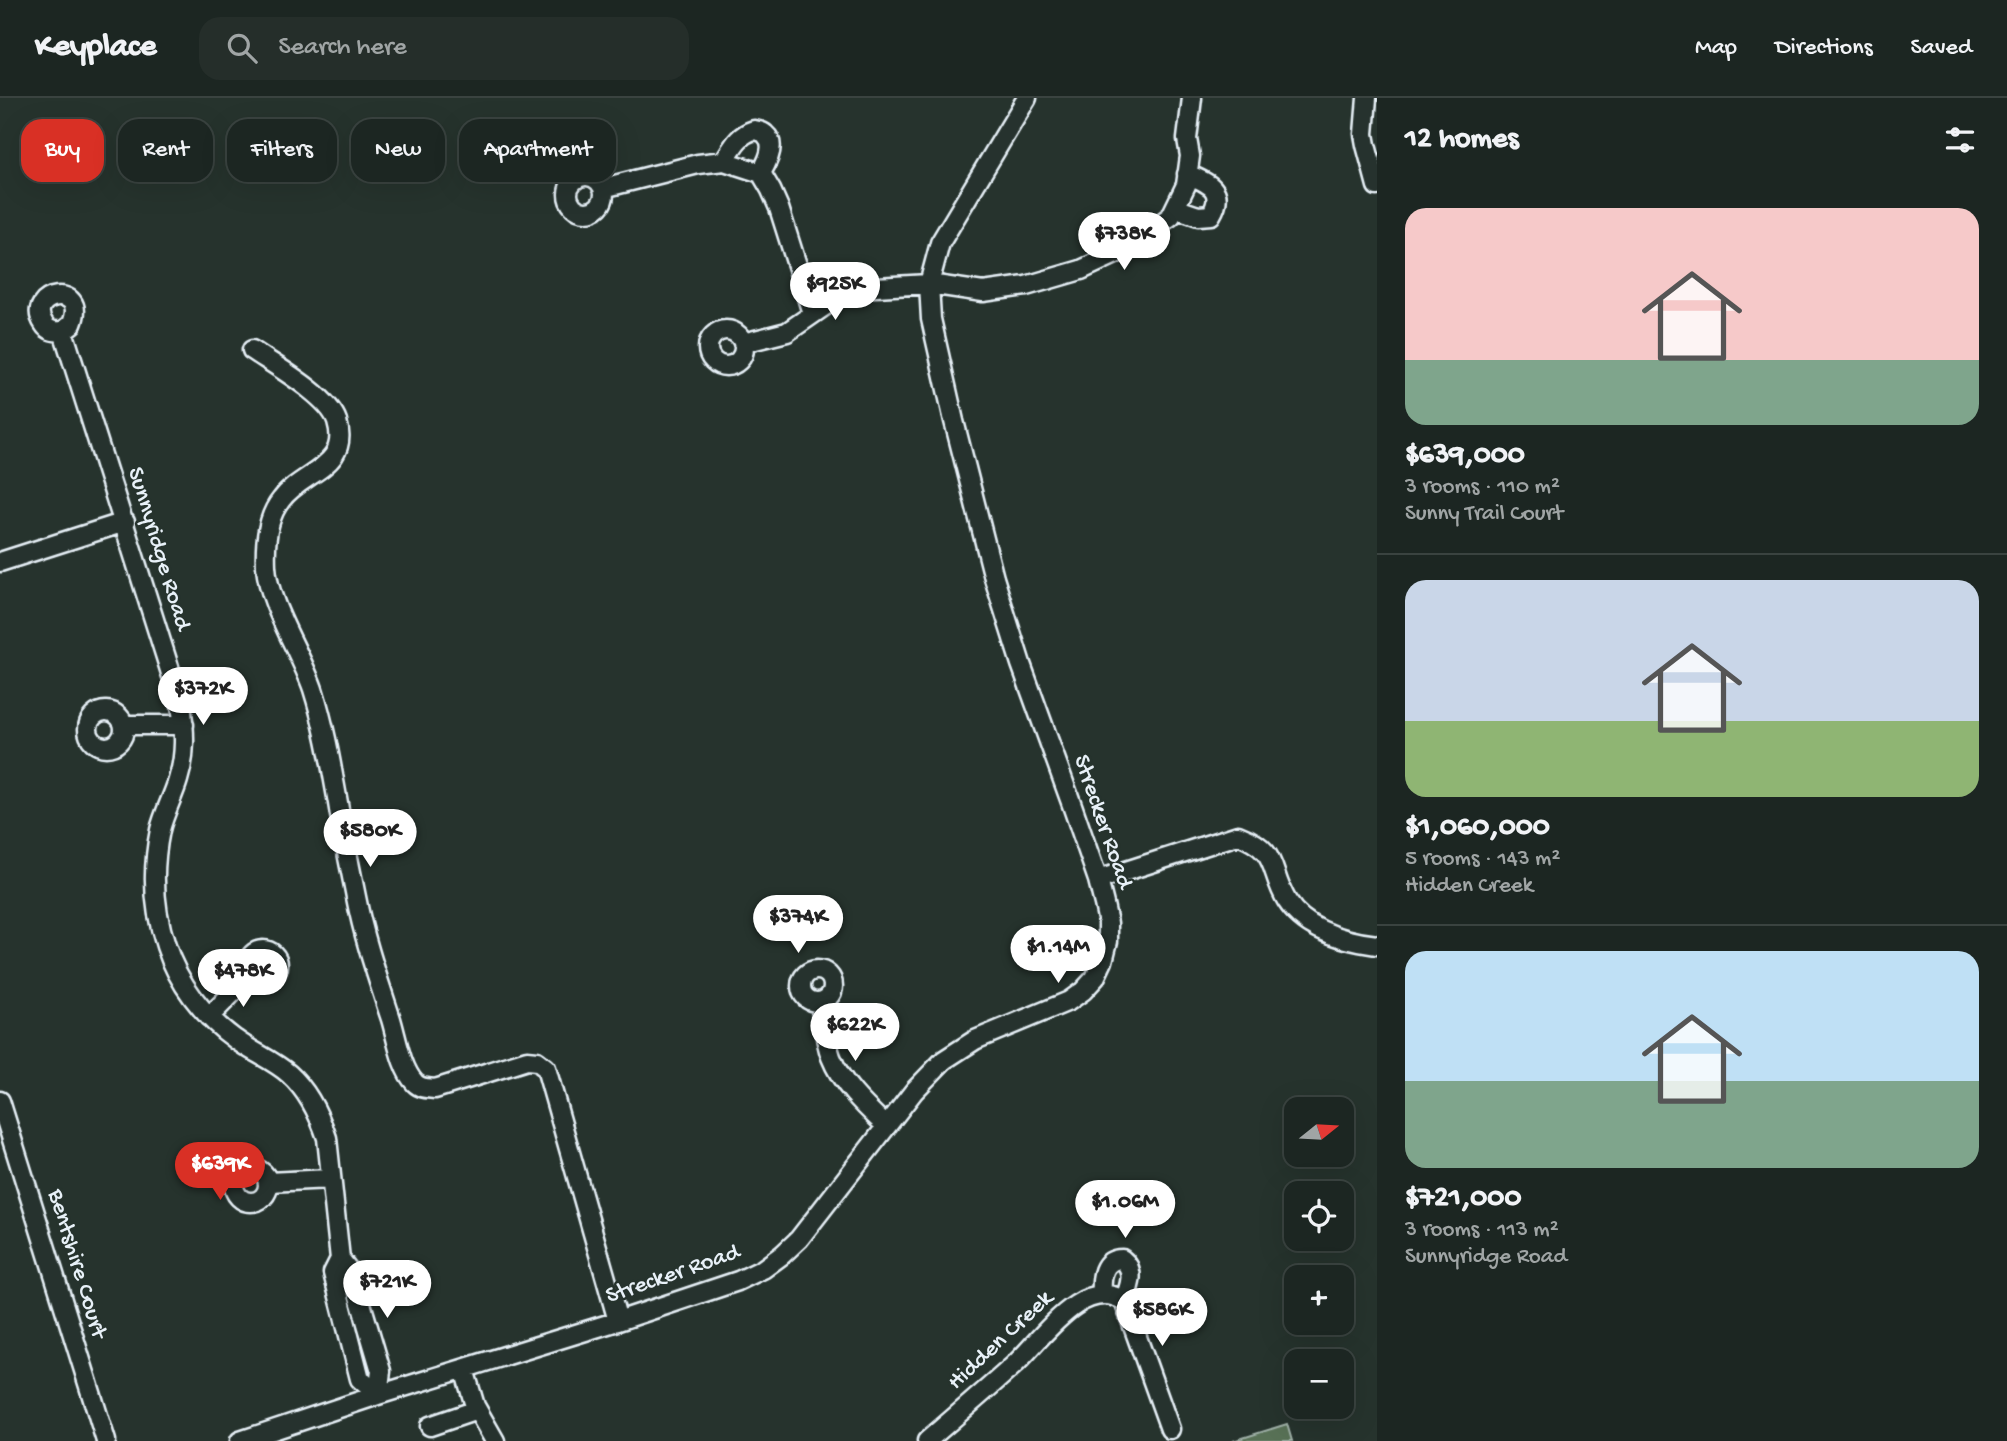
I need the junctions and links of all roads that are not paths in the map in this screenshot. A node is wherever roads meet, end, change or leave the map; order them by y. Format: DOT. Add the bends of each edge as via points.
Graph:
graph roads {
  1 [pos="1027,98"];
  2 [pos="1192,98"];
  3 [pos="1367,98"];
  4 [pos="724,160"];
  5 [pos="761,173"];
  6 [pos="1187,174"];
  7 [pos="1377,186"];
  8 [pos="603,188"];
  9 [pos="1175,208"];
  10 [pos="929,284"];
  11 [pos="812,313"];
  12 [pos="63,331"];
  13 [pos="743,343"];
  14 [pos="253,350"];
  15 [pos="125,522"];
  16 [pos="0,562"];
  17 [pos="184,725"];
  18 [pos="125,726"];
  19 [pos="1098,880"];
  20 [pos="1377,944"];
  21 [pos="251,974"];
  22 [pos="820,1003"];
  23 [pos="209,1017"];
  24 [pos="0,1101"];
  25 [pos="886,1126"];
  26 [pos="331,1179"];
  27 [pos="268,1182"];
  28 [pos="618,1321"];
  29 [pos="464,1369"];
  30 [pos="378,1395"];
  31 [pos="477,1410"];
  32 [pos="430,1426"];
  33 [pos="1170,1429"];
  34 [pos="271,1436"];
  35 [pos="106,1441"];
  36 [pos="240,1441"];
  37 [pos="495,1441"];
  38 [pos="927,1441"];
  1 -- 10 [label="street, Strecker Road" via="940,243"];
  2 -- 6 [label="street"];
  3 -- 7 [label="street" via="1364,134"];
  4 -- 5 [label="street"];
  4 -- 5 [label="street" via="744,134 754,130 770,141 770,156"];
  4 -- 8 [label="street"];
  5 -- 11 [label="street" via="779,208"];
  6 -- 9 [label="street"];
  6 -- 9 [label="street" via="1212,186 1217,205 1211,215 1198,216"];
  9 -- 10 [label="street" via="1171,216 1124,250 1081,270 1026,286 983,292"];
  10 -- 11 [label="street" via="858,288"];
  10 -- 19 [label="street, Strecker Road" via="931,319 995,578"];
  11 -- 13 [label="street" via="787,332"];
  12 -- 15 [label="street, Sunnyridge Road"];
  14 -- 28 [label="street" via="329,405 337,420 340,438 335,454 281,498 273,513 266,568 277,608 313,688 362,926 404,1062 416,1083 435,1089 527,1060 546,1068"];
  15 -- 16 [label="street"];
  15 -- 17 [label="street, Sunnyridge Road"];
  17 -- 18 [label="street"];
  17 -- 23 [label="street, Sunnyridge Road" via="183,758 156,854 155,901 175,968"];
  19 -- 20 [label="street" via="1238,835 1266,852 1294,911 1325,932"];
  19 -- 25 [label="street, Strecker Road" via="1108,941 1095,978 1069,1001 975,1040 944,1060"];
  21 -- 23 [label="street"];
  22 -- 25 [label="street" via="839,1074"];
  23 -- 26 [label="street, Sunnyridge Road" via="300,1086 321,1119"];
  24 -- 35 [label="street, Bentshire Court"];
  25 -- 28 [label="street, Strecker Road" via="799,1239 763,1269"];
  26 -- 27 [label="street"];
  26 -- 30 [label="street, Sunnyridge Road" via="340,1259 353,1276 381,1371"];
  28 -- 29 [label="street, Strecker Road"];
  29 -- 30 [label="street, Strecker Road"];
  29 -- 31 [label="street"];
  30 -- 34 [label="street, Strecker Road"];
  31 -- 32 [label="street"];
  31 -- 37 [label="street"];
  33 -- 38 [label="street, Hidden Creek" via="1114,1297 1077,1304"];
  34 -- 36 [label="street, Strecker Road"];
}
